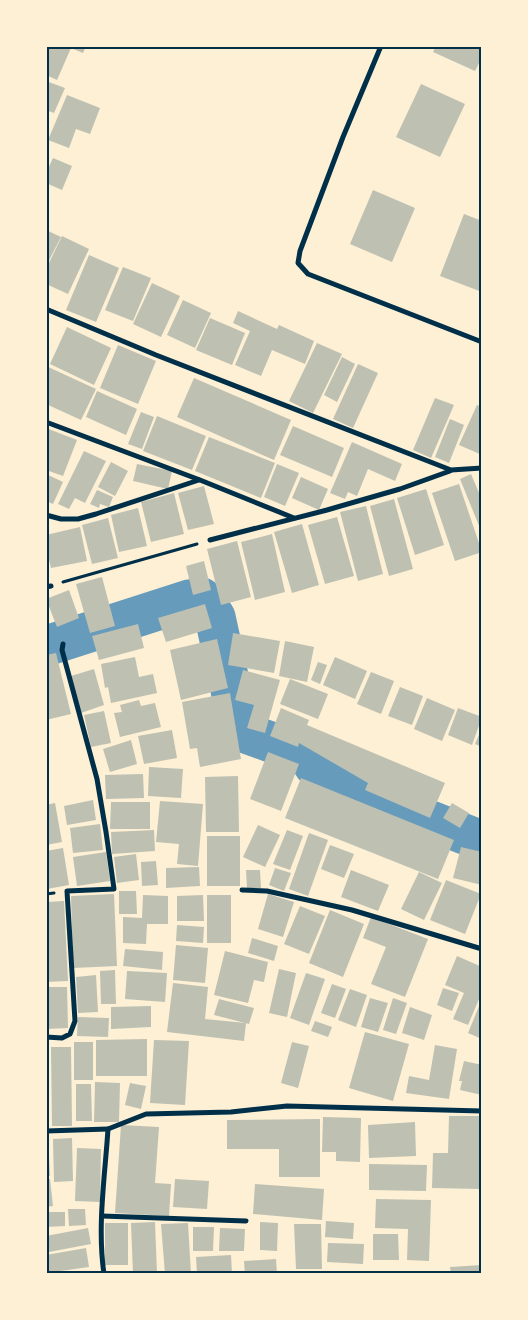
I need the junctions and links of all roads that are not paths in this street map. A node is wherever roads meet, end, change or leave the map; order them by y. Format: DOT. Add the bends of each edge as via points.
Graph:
graph roads {
  1 [pos="381,46"];
  2 [pos="46,309"];
  3 [pos="482,342"];
  4 [pos="46,422"];
  5 [pos="482,468"];
  6 [pos="451,470"];
  7 [pos="200,480"];
  8 [pos="46,515"];
  9 [pos="294,518"];
  10 [pos="210,540"];
  11 [pos="63,644"];
  12 [pos="242,890"];
  13 [pos="482,949"];
  14 [pos="46,1037"];
  15 [pos="482,1111"];
  16 [pos="108,1129"];
  17 [pos="46,1131"];
  18 [pos="102,1216"];
  19 [pos="246,1221"];
  20 [pos="104,1274"];
  1 -- 3 [label="street" via="342,136 298,263 308,274"];
  2 -- 6 [label="street"];
  4 -- 7 [label="street"];
  5 -- 6 [label="street"];
  6 -- 9 [label="street" via="400,489"];
  7 -- 8 [label="street" via="78,519"];
  7 -- 9 [label="street"];
  9 -- 10 [label="street"];
  11 -- 14 [label="street" via="97,780 114,889 67,891 75,1020 70,1034 62,1038"];
  12 -- 13 [label="street" via="267,891 352,910"];
  15 -- 16 [label="street" via="287,1106 232,1112 146,1114"];
  16 -- 17 [label="street"];
  16 -- 18 [label="street"];
  18 -- 19 [label="street"];
  18 -- 20 [label="street"];
}
